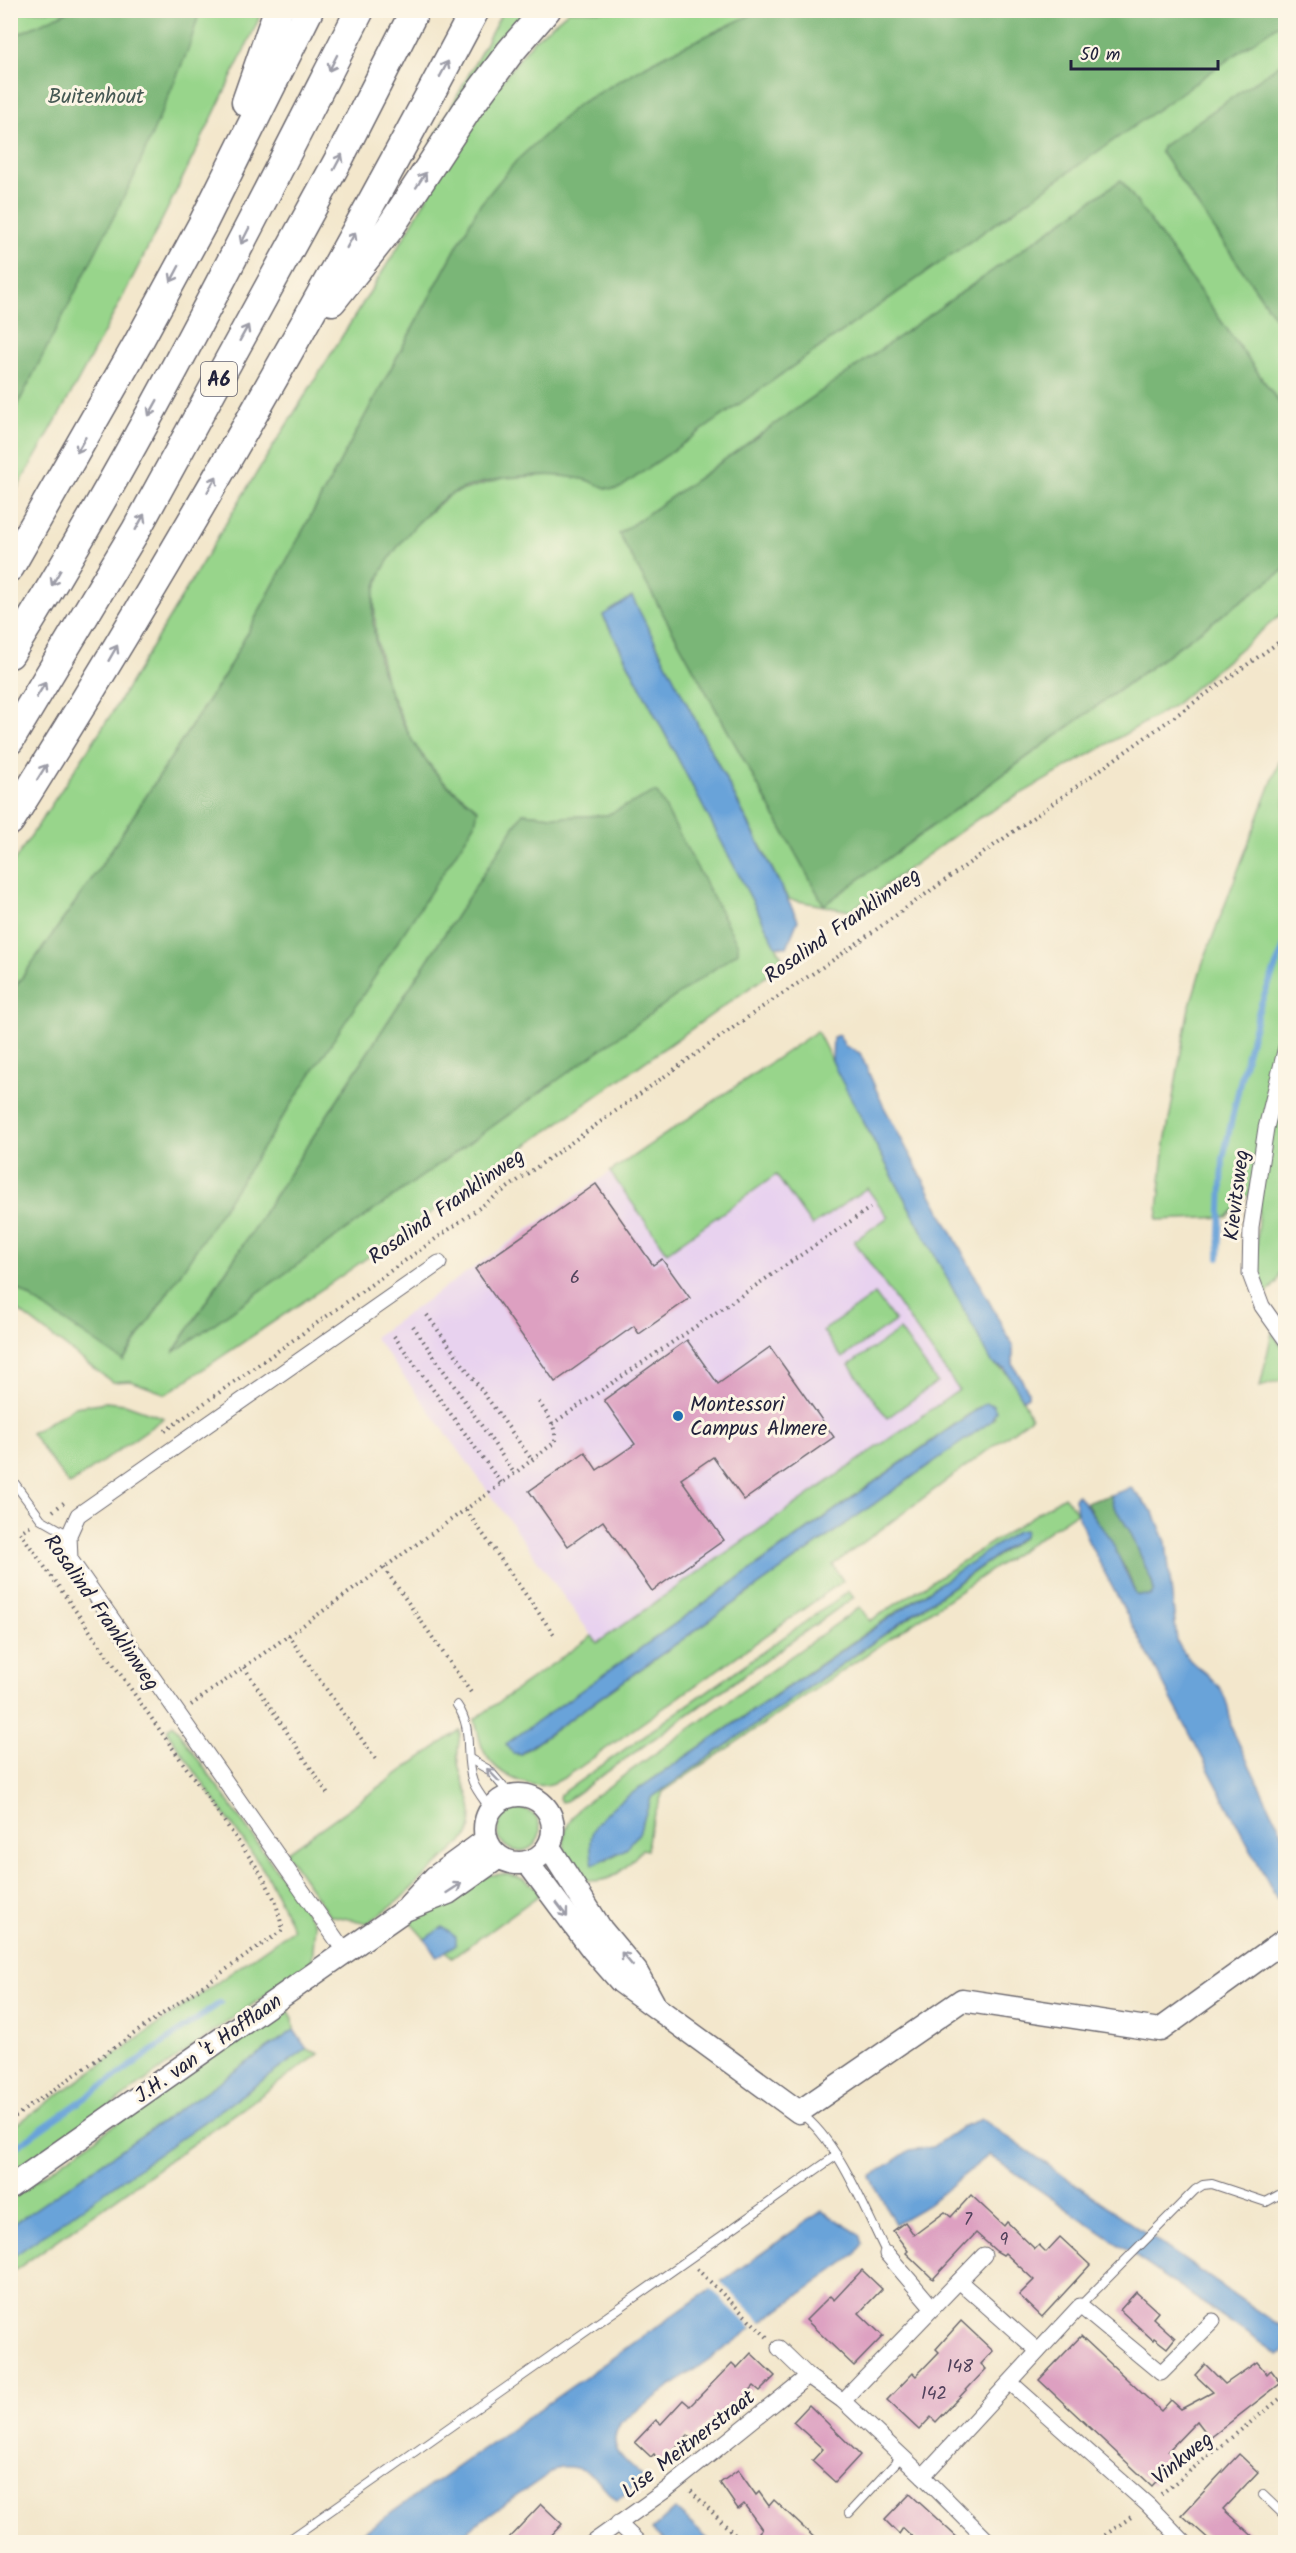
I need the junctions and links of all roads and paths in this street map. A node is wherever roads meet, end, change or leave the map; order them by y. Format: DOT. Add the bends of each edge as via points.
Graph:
graph roads {
  1 [pos="278,10"];
  2 [pos="309,10"];
  3 [pos="360,10"];
  4 [pos="415,10"];
  5 [pos="475,10"];
  6 [pos="546,10"];
  7 [pos="203,223"];
  8 [pos="282,365"];
  9 [pos="10,567"];
  10 [pos="1286,637"];
  11 [pos="10,654"];
  12 [pos="10,740"];
  13 [pos="10,821"];
  14 [pos="1286,1047"];
  15 [pos="870,1208"];
  16 [pos="439,1263"];
  17 [pos="427,1315"];
  18 [pos="413,1326"];
  19 [pos="394,1336"];
  20 [pos="1286,1340"];
  21 [pos="537,1399"];
  22 [pos="552,1424"];
  23 [pos="157,1436"];
  24 [pos="532,1460"];
  25 [pos="514,1473"];
  26 [pos="10,1477"];
  27 [pos="501,1483"];
  28 [pos="70,1498"];
  29 [pos="466,1510"];
  30 [pos="41,1519"];
  31 [pos="69,1535"];
  32 [pos="384,1568"];
  33 [pos="288,1635"];
  34 [pos="555,1636"];
  35 [pos="244,1667"];
  36 [pos="472,1694"];
  37 [pos="457,1705"];
  38 [pos="179,1713"];
  39 [pos="158,1728"];
  40 [pos="470,1760"];
  41 [pos="377,1761"];
  42 [pos="329,1796"];
  43 [pos="511,1796"];
  44 [pos="491,1810"];
  45 [pos="549,1847"];
  46 [pos="493,1848"];
  47 [pos="527,1862"];
  48 [pos="1280,1943"];
  49 [pos="345,1952"];
  50 [pos="1286,1969"];
  51 [pos="657,2009"];
  52 [pos="799,2112"];
  53 [pos="10,2120"];
  54 [pos="837,2155"];
  55 [pos="10,2187"];
  56 [pos="1286,2191"];
  57 [pos="887,2254"];
  58 [pos="984,2255"];
  59 [pos="710,2280"];
  60 [pos="959,2281"];
  61 [pos="1080,2306"];
  62 [pos="933,2308"];
  63 [pos="1213,2321"];
  64 [pos="774,2343"];
  65 [pos="1038,2351"];
  66 [pos="808,2376"];
  67 [pos="1011,2383"];
  68 [pos="1286,2394"];
  69 [pos="843,2401"];
  70 [pos="902,2456"];
  71 [pos="923,2476"];
  72 [pos="680,2480"];
  73 [pos="1263,2495"];
  74 [pos="1148,2505"];
  75 [pos="849,2513"];
  76 [pos="1286,2517"];
  77 [pos="618,2523"];
  78 [pos="286,2542"];
  79 [pos="593,2542"];
  80 [pos="638,2542"];
  81 [pos="742,2542"];
  82 [pos="989,2542"];
  83 [pos="1095,2542"];
  84 [pos="1184,2542"];
  1 -- 7 [label="highway"];
  2 -- 7 [label="highway"];
  3 -- 11 [label="highway, A6, one-way" via="214,297"];
  12 -- 4 [label="highway, A6, one-way" via="136,530 335,167"];
  8 -- 5 [label="highway, A6, one-way"];
  8 -- 6 [label="highway, A6, one-way" via="389,229 469,107"];
  7 -- 9 [label="highway, one-way" via="91,429"];
  13 -- 8 [label="highway, A6, one-way"];
  10 -- 23 [label="path, Rosalind Franklinweg"];
  14 -- 20 [label="street, Kievitsweg" via="1264,1139 1251,1227 1250,1274 1262,1306"];
  15 -- 22 [label="path"];
  16 -- 31 [label="street, Rosalind Franklinweg" via="78,1515"];
  17 -- 24 [label="path"];
  18 -- 25 [label="path"];
  19 -- 27 [label="path"];
  21 -- 22 [label="path"];
  22 -- 24 [label="path" via="555,1442"];
  24 -- 25 [label="path"];
  25 -- 27 [label="path"];
  26 -- 30 [label="lane"];
  27 -- 29 [label="path"];
  28 -- 30 [label="path, Rosalind Franklinweg"];
  29 -- 32 [label="path"];
  29 -- 34 [label="path"];
  30 -- 31 [label="lane"];
  30 -- 39 [label="path, Rosalind Franklinweg" via="20,1532"];
  31 -- 38 [label="street, Rosalind Franklinweg" via="70,1559"];
  32 -- 33 [label="path"];
  32 -- 36 [label="path"];
  33 -- 35 [label="path"];
  33 -- 41 [label="path"];
  35 -- 38 [label="path"];
  35 -- 42 [label="path"];
  37 -- 40 [label="lane" via="465,1717"];
  38 -- 39 [label="path"];
  38 -- 49 [label="street, Rosalind Franklinweg"];
  39 -- 53 [label="path, Rosalind Franklinweg" via="260,1872 275,1900 283,1930"];
  43 -- 40 [label="lane, one-way" via="489,1770"];
  40 -- 44 [label="lane" via="474,1783"];
  43 -- 44 [label="street"];
  43 -- 45 [label="street" via="531,1797 545,1808 552,1821"];
  44 -- 46 [label="street" via="485,1824"];
  45 -- 47 [label="street"];
  51 -- 45 [label="street, one-way" via="636,1971 601,1929"];
  46 -- 47 [label="street" via="508,1862"];
  46 -- 49 [label="street, J.H. van 't Hofflaan" via="448,1893 405,1910"];
  47 -- 51 [label="street, one-way" via="621,1982"];
  48 -- 50 [label="lane"];
  48 -- 52 [label="street" via="1160,2030 962,2000"];
  49 -- 55 [label="street, J.H. van 't Hofflaan"];
  51 -- 52 [label="street"];
  52 -- 54 [label="lane" via="814,2123"];
  54 -- 57 [label="lane"];
  54 -- 78 [label="lane"];
  56 -- 61 [label="lane" via="1266,2202 1212,2184 1203,2185"];
  57 -- 62 [label="street"];
  58 -- 60 [label="street"];
  59 -- 64 [label="path"];
  60 -- 62 [label="street"];
  60 -- 65 [label="street"];
  61 -- 63 [label="street" via="1161,2373"];
  61 -- 65 [label="street"];
  62 -- 69 [label="street"];
  64 -- 66 [label="street"];
  65 -- 67 [label="street"];
  66 -- 69 [label="street"];
  66 -- 72 [label="street, Lise Meitnerstraat"];
  67 -- 71 [label="street"];
  67 -- 74 [label="street"];
  68 -- 74 [label="path, Vinkweg"];
  69 -- 70 [label="street"];
  70 -- 71 [label="street"];
  70 -- 75 [label="lane"];
  71 -- 82 [label="street"];
  72 -- 77 [label="street, Lise Meitnerstraat"];
  72 -- 81 [label="path"];
  73 -- 76 [label="lane"];
  74 -- 83 [label="path, Vinkweg"];
  74 -- 84 [label="street"];
  77 -- 79 [label="street, Lise Meitnerstraat"];
  77 -- 80 [label="street"];
}
